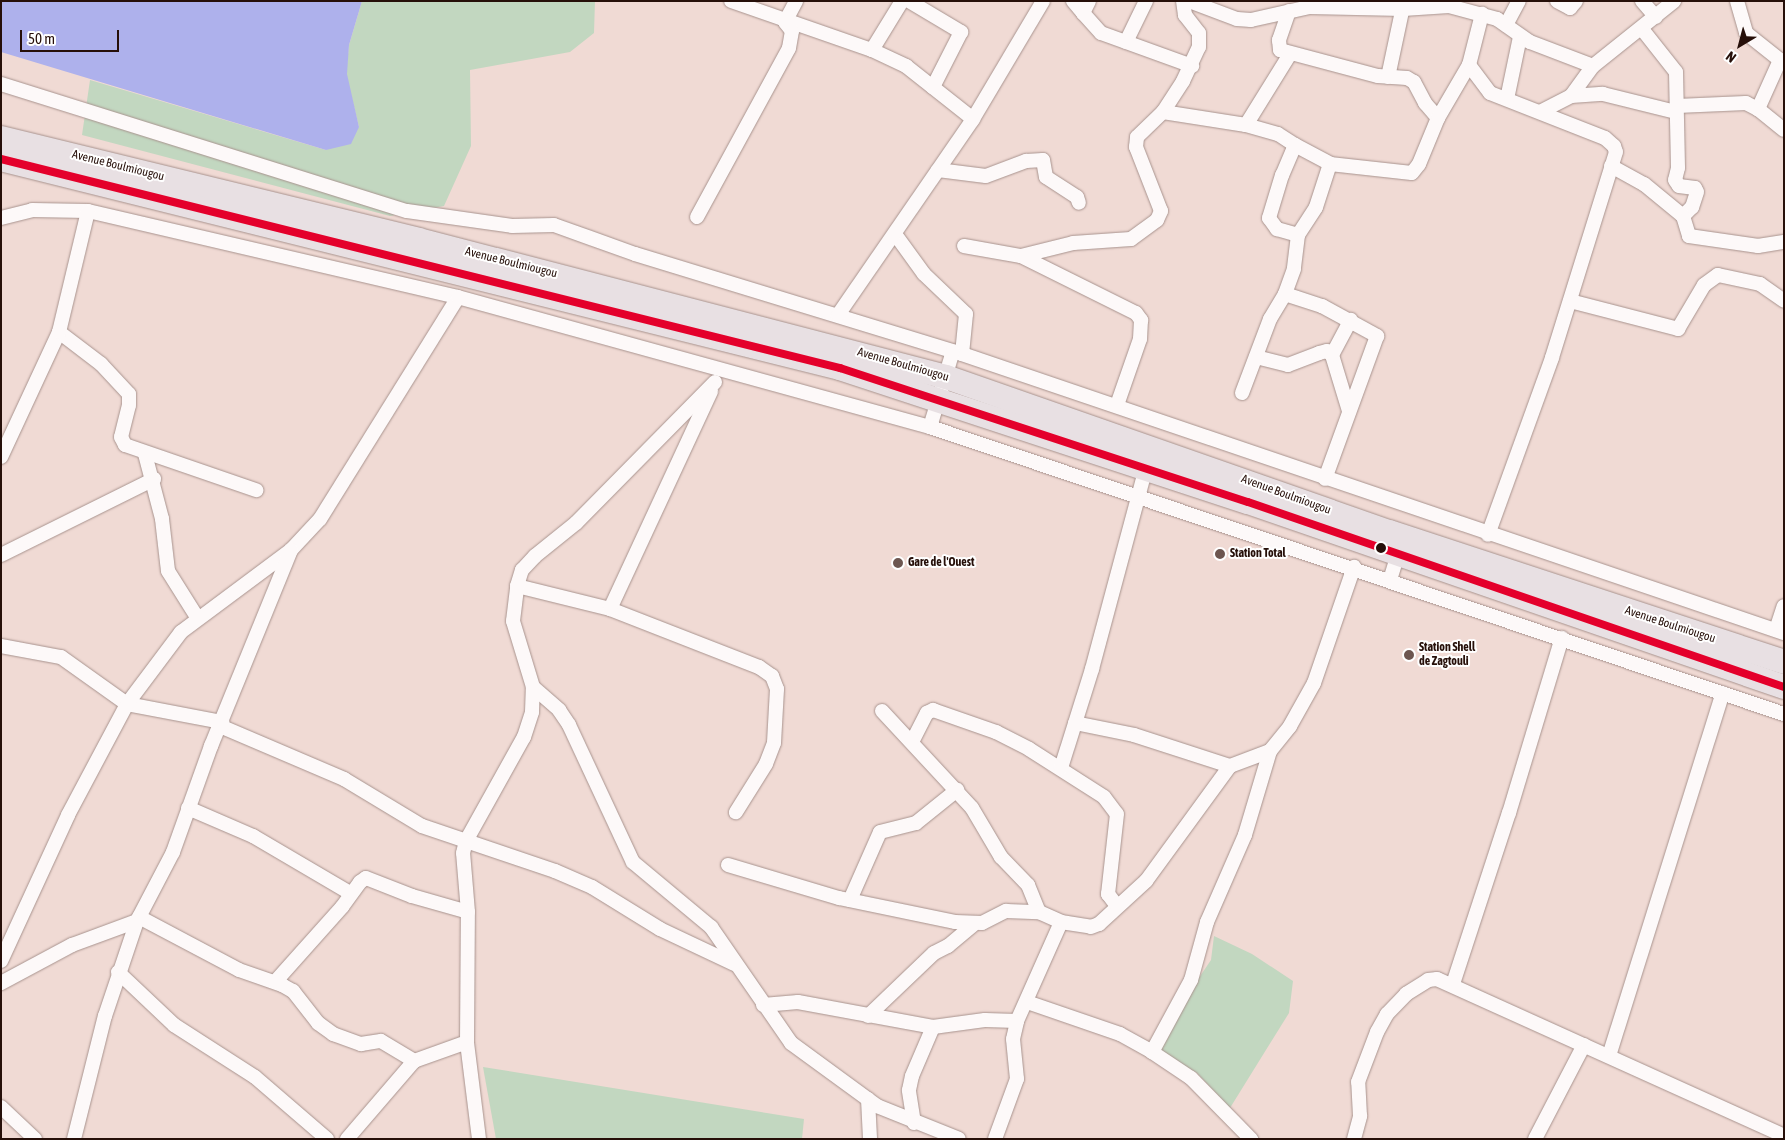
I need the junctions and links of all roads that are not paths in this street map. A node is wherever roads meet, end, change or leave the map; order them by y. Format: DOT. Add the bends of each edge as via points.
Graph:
graph roads {
  1 [pos="731,1"];
  2 [pos="796,1"];
  3 [pos="902,1"];
  4 [pos="909,1"];
  5 [pos="1043,1"];
  6 [pos="1073,1"];
  7 [pos="1146,1"];
  8 [pos="1183,1"];
  9 [pos="1189,1"];
  10 [pos="1519,1"];
  11 [pos="1557,1"];
  12 [pos="1576,1"];
  13 [pos="1642,1"];
  14 [pos="1674,1"];
  15 [pos="1737,1"];
  16 [pos="1324,4"];
  17 [pos="1404,5"];
  18 [pos="1086,7"];
  19 [pos="1289,11"];
  20 [pos="1482,14"];
  21 [pos="1656,17"];
  22 [pos="785,22"];
  23 [pos="1506,25"];
  24 [pos="1642,29"];
  25 [pos="1520,37"];
  26 [pos="1126,42"];
  27 [pos="872,50"];
  28 [pos="1290,54"];
  29 [pos="1469,65"];
  30 [pos="1192,66"];
  31 [pos="1593,66"];
  32 [pos="1388,77"];
  33 [pos="1,84"];
  34 [pos="933,87"];
  35 [pos="1571,96"];
  36 [pos="1507,99"];
  37 [pos="1676,109"];
  38 [pos="1758,109"];
  39 [pos="1162,112"];
  40 [pos="1540,112"];
  41 [pos="1438,118"];
  42 [pos="973,119"];
  43 [pos="1246,125"];
  44 [pos="1784,130"];
  45 [pos="2,145"];
  46 [pos="1295,145"];
  47 [pos="1330,164"];
  48 [pos="1611,166"];
  49 [pos="938,170"];
  50 [pos="1079,203"];
  51 [pos="88,211"];
  52 [pos="1684,216"];
  53 [pos="697,217"];
  54 [pos="1,218"];
  55 [pos="895,234"];
  56 [pos="1298,235"];
  57 [pos="1784,242"];
  58 [pos="964,246"];
  59 [pos="1021,256"];
  60 [pos="1285,294"];
  61 [pos="458,297"];
  62 [pos="1570,301"];
  63 [pos="1784,301"];
  64 [pos="838,315"];
  65 [pos="1351,320"];
  66 [pos="59,332"];
  67 [pos="958,352"];
  68 [pos="1332,354"];
  69 [pos="1256,357"];
  70 [pos="718,376"];
  71 [pos="946,377"];
  72 [pos="1242,394"];
  73 [pos="938,399"];
  74 [pos="1117,405"];
  75 [pos="1349,412"];
  76 [pos="930,427"];
  77 [pos="145,454"];
  78 [pos="1,457"];
  79 [pos="1146,468"];
  80 [pos="154,479"];
  81 [pos="1325,479"];
  82 [pos="256,490"];
  83 [pos="1138,494"];
  84 [pos="1488,535"];
  85 [pos="291,550"];
  86 [pos="1398,553"];
  87 [pos="1,555"];
  88 [pos="1354,568"];
  89 [pos="1390,580"];
  90 [pos="517,586"];
  91 [pos="1784,606"];
  92 [pos="610,609"];
  93 [pos="197,617"];
  94 [pos="1780,632"];
  95 [pos="1562,638"];
  96 [pos="1,646"];
  97 [pos="1784,662"];
  98 [pos="533,687"];
  99 [pos="1784,687"];
  100 [pos="1723,693"];
  101 [pos="127,704"];
  102 [pos="882,711"];
  103 [pos="1784,714"];
  104 [pos="1076,723"];
  105 [pos="221,724"];
  106 [pos="912,742"];
  107 [pos="1270,751"];
  108 [pos="1230,766"];
  109 [pos="1061,768"];
  110 [pos="957,790"];
  111 [pos="188,808"];
  112 [pos="736,812"];
  113 [pos="466,841"];
  114 [pos="728,865"];
  115 [pos="350,893"];
  116 [pos="850,900"];
  117 [pos="1117,906"];
  118 [pos="468,912"];
  119 [pos="1039,912"];
  120 [pos="138,919"];
  121 [pos="1061,922"];
  122 [pos="974,924"];
  123 [pos="1,961"];
  124 [pos="735,964"];
  125 [pos="118,972"];
  126 [pos="275,982"];
  127 [pos="1,983"];
  128 [pos="1453,984"];
  129 [pos="1027,1002"];
  130 [pos="763,1005"];
  131 [pos="868,1016"];
  132 [pos="1018,1021"];
  133 [pos="934,1027"];
  134 [pos="467,1042"];
  135 [pos="1584,1044"];
  136 [pos="1152,1052"];
  137 [pos="1609,1056"];
  138 [pos="414,1061"];
  139 [pos="868,1099"];
  140 [pos="1,1107"];
  141 [pos="914,1123"];
  142 [pos="1784,1136"];
  143 [pos="35,1139"];
  144 [pos="74,1139"];
  145 [pos="327,1139"];
  146 [pos="347,1139"];
  147 [pos="479,1139"];
  148 [pos="870,1139"];
  149 [pos="959,1139"];
  150 [pos="996,1139"];
  151 [pos="1251,1139"];
  152 [pos="1354,1139"];
  153 [pos="1535,1139"];
  1 -- 22 [label="street"];
  2 -- 22 [label="street"];
  3 -- 27 [label="street"];
  4 -- 34 [label="street" via="961,32"];
  5 -- 42 [label="street"];
  6 -- 18 [label="street"];
  7 -- 26 [label="street"];
  8 -- 30 [label="street" via="1185,15 1200,41"];
  9 -- 19 [label="street" via="1237,19 1250,20"];
  10 -- 23 [label="street"];
  11 -- 12 [label="street" via="1570,8"];
  13 -- 21 [label="street"];
  14 -- 21 [label="street"];
  15 -- 38 [label="street" via="1746,33 1780,60"];
  16 -- 17 [label="street"];
  16 -- 19 [label="street"];
  17 -- 20 [label="street" via="1440,5"];
  17 -- 32 [label="street"];
  18 -- 26 [label="street" via="1094,28"];
  19 -- 28 [label="street" via="1278,46"];
  20 -- 23 [label="street"];
  20 -- 29 [label="street"];
  21 -- 24 [label="street"];
  22 -- 27 [label="street"];
  22 -- 53 [label="street" via="792,31 789,48"];
  23 -- 25 [label="street"];
  24 -- 31 [label="street"];
  24 -- 37 [label="street" via="1676,72"];
  25 -- 31 [label="street"];
  25 -- 36 [label="street"];
  26 -- 30 [label="street"];
  27 -- 34 [label="street" via="906,66"];
  28 -- 32 [label="street"];
  28 -- 43 [label="street"];
  29 -- 36 [label="street" via="1486,89"];
  29 -- 41 [label="street"];
  30 -- 39 [label="street"];
  31 -- 35 [label="street"];
  32 -- 41 [label="street" via="1414,82"];
  33 -- 64 [label="street" via="407,211 512,226 554,225 635,254"];
  34 -- 42 [label="street"];
  35 -- 37 [label="street" via="1603,94"];
  35 -- 40 [label="street"];
  36 -- 40 [label="street"];
  37 -- 38 [label="street" via="1729,102"];
  37 -- 52 [label="street" via="1678,168 1675,180 1678,186 1695,188 1697,192 1692,208"];
  38 -- 44 [label="street"];
  39 -- 43 [label="street"];
  39 -- 59 [label="street" via="1137,137 1136,146 1161,211 1157,220 1130,240 1073,244"];
  40 -- 48 [label="street" via="1610,141 1616,152"];
  41 -- 47 [label="street" via="1412,173"];
  42 -- 49 [label="street"];
  43 -- 46 [label="street" via="1278,134"];
  45 -- 71 [label="highway, Avenue Boulmiougou" via="448,247"];
  45 -- 73 [label="highway, Avenue Boulmiougou" via="840,368"];
  46 -- 47 [label="street"];
  46 -- 56 [label="street" via="1269,218 1278,229"];
  47 -- 56 [label="street" via="1316,207"];
  48 -- 52 [label="street" via="1644,184"];
  48 -- 62 [label="street"];
  49 -- 50 [label="street" via="986,176 1026,161 1044,160 1046,177 1077,197"];
  49 -- 55 [label="street"];
  51 -- 54 [label="street" via="32,210"];
  51 -- 61 [label="street"];
  51 -- 66 [label="street"];
  52 -- 57 [label="street" via="1689,236 1758,246"];
  55 -- 64 [label="street"];
  55 -- 67 [label="street" via="924,274 966,314"];
  56 -- 60 [label="street" via="1294,269"];
  58 -- 59 [label="street"];
  59 -- 74 [label="street" via="1136,313 1141,320 1140,339"];
  60 -- 65 [label="street"];
  60 -- 69 [label="street" via="1270,319"];
  61 -- 70 [label="street"];
  61 -- 85 [label="street" via="337,495"];
  62 -- 63 [label="street" via="1678,329 1704,284 1718,275 1760,284"];
  62 -- 84 [label="street"];
  64 -- 67 [label="street"];
  65 -- 68 [label="street"];
  65 -- 75 [label="street" via="1377,336"];
  66 -- 77 [label="street" via="101,364 129,394 122,442"];
  66 -- 78 [label="street"];
  67 -- 71 [label="street"];
  67 -- 74 [label="street"];
  68 -- 69 [label="street" via="1328,351 1319,353 1288,365"];
  68 -- 75 [label="street"];
  69 -- 72 [label="street"];
  70 -- 76 [label="street"];
  70 -- 90 [label="street" via="576,523 535,556 522,570"];
  70 -- 92 [label="street"];
  71 -- 73 [label="street"];
  71 -- 97 [label="highway, Avenue Boulmiougou" via="1389,532"];
  73 -- 76 [label="street"];
  73 -- 79 [label="highway, Avenue Boulmiougou"];
  74 -- 81 [label="street"];
  75 -- 81 [label="street"];
  76 -- 83 [label="street"];
  77 -- 80 [label="street"];
  77 -- 82 [label="street"];
  79 -- 83 [label="street"];
  79 -- 86 [label="highway, Avenue Boulmiougou"];
  80 -- 87 [label="street"];
  80 -- 93 [label="street" via="168,571"];
  81 -- 84 [label="street"];
  83 -- 88 [label="street"];
  83 -- 104 [label="street"];
  84 -- 94 [label="street"];
  85 -- 93 [label="street" via="244,587"];
  85 -- 105 [label="street"];
  86 -- 89 [label="street"];
  86 -- 99 [label="highway, Avenue Boulmiougou"];
  88 -- 89 [label="street"];
  88 -- 107 [label="street" via="1314,683 1290,726"];
  89 -- 95 [label="street"];
  90 -- 92 [label="street"];
  90 -- 98 [label="street" via="515,631"];
  91 -- 94 [label="street"];
  92 -- 112 [label="street" via="759,667 772,676 777,689 774,743 766,764"];
  93 -- 101 [label="street" via="167,648"];
  95 -- 100 [label="street"];
  95 -- 128 [label="street"];
  96 -- 101 [label="street" via="61,657"];
  98 -- 113 [label="street" via="532,712 524,737"];
  98 -- 124 [label="street" via="559,710 569,725 633,862 710,927"];
  100 -- 103 [label="street"];
  100 -- 137 [label="street"];
  101 -- 105 [label="street"];
  101 -- 123 [label="street" via="68,815"];
  102 -- 106 [label="street"];
  104 -- 108 [label="street" via="1134,735"];
  104 -- 109 [label="street"];
  105 -- 111 [label="street"];
  105 -- 113 [label="street" via="344,779 422,826"];
  106 -- 109 [label="street" via="927,713 933,710 996,732"];
  106 -- 110 [label="street"];
  107 -- 108 [label="street"];
  107 -- 136 [label="street" via="1245,835 1207,922 1193,975"];
  108 -- 117 [label="street" via="1152,873"];
  109 -- 117 [label="street" via="1116,809 1108,894"];
  110 -- 116 [label="street" via="916,823 880,832"];
  110 -- 119 [label="street" via="1002,857 1028,885"];
  111 -- 115 [label="street" via="253,836"];
  111 -- 120 [label="street" via="173,852"];
  113 -- 118 [label="street" via="463,862"];
  113 -- 124 [label="street" via="592,887 660,929"];
  114 -- 116 [label="street"];
  115 -- 118 [label="street" via="366,878"];
  115 -- 126 [label="street" via="342,907"];
  116 -- 122 [label="street"];
  117 -- 121 [label="street" via="1094,926"];
  118 -- 134 [label="street"];
  119 -- 121 [label="street"];
  119 -- 122 [label="street" via="1006,911"];
  120 -- 125 [label="street"];
  120 -- 126 [label="street" via="239,970"];
  120 -- 127 [label="street" via="72,945"];
  121 -- 129 [label="street"];
  122 -- 131 [label="street" via="948,946 934,953"];
  124 -- 130 [label="street"];
  125 -- 144 [label="street"];
  125 -- 145 [label="street" via="174,1025 255,1077"];
  126 -- 138 [label="street" via="293,991 318,1023 333,1034 361,1044 381,1041"];
  128 -- 135 [label="street"];
  128 -- 152 [label="street" via="1428,980 1406,994 1387,1014 1361,1070 1358,1082 1360,1116"];
  129 -- 132 [label="street"];
  129 -- 136 [label="street" via="1120,1034"];
  130 -- 131 [label="street" via="798,1002"];
  130 -- 139 [label="street" via="791,1043"];
  131 -- 133 [label="street"];
  132 -- 133 [label="street" via="985,1020"];
  132 -- 150 [label="street" via="1013,1039 1017,1079"];
  133 -- 141 [label="street" via="909,1090"];
  134 -- 138 [label="street"];
  134 -- 147 [label="street"];
  135 -- 137 [label="street"];
  135 -- 153 [label="street"];
  136 -- 151 [label="street" via="1191,1078"];
  137 -- 142 [label="street"];
  138 -- 146 [label="street"];
  139 -- 141 [label="street"];
  139 -- 148 [label="street"];
  140 -- 143 [label="street"];
  141 -- 149 [label="street"];
}
